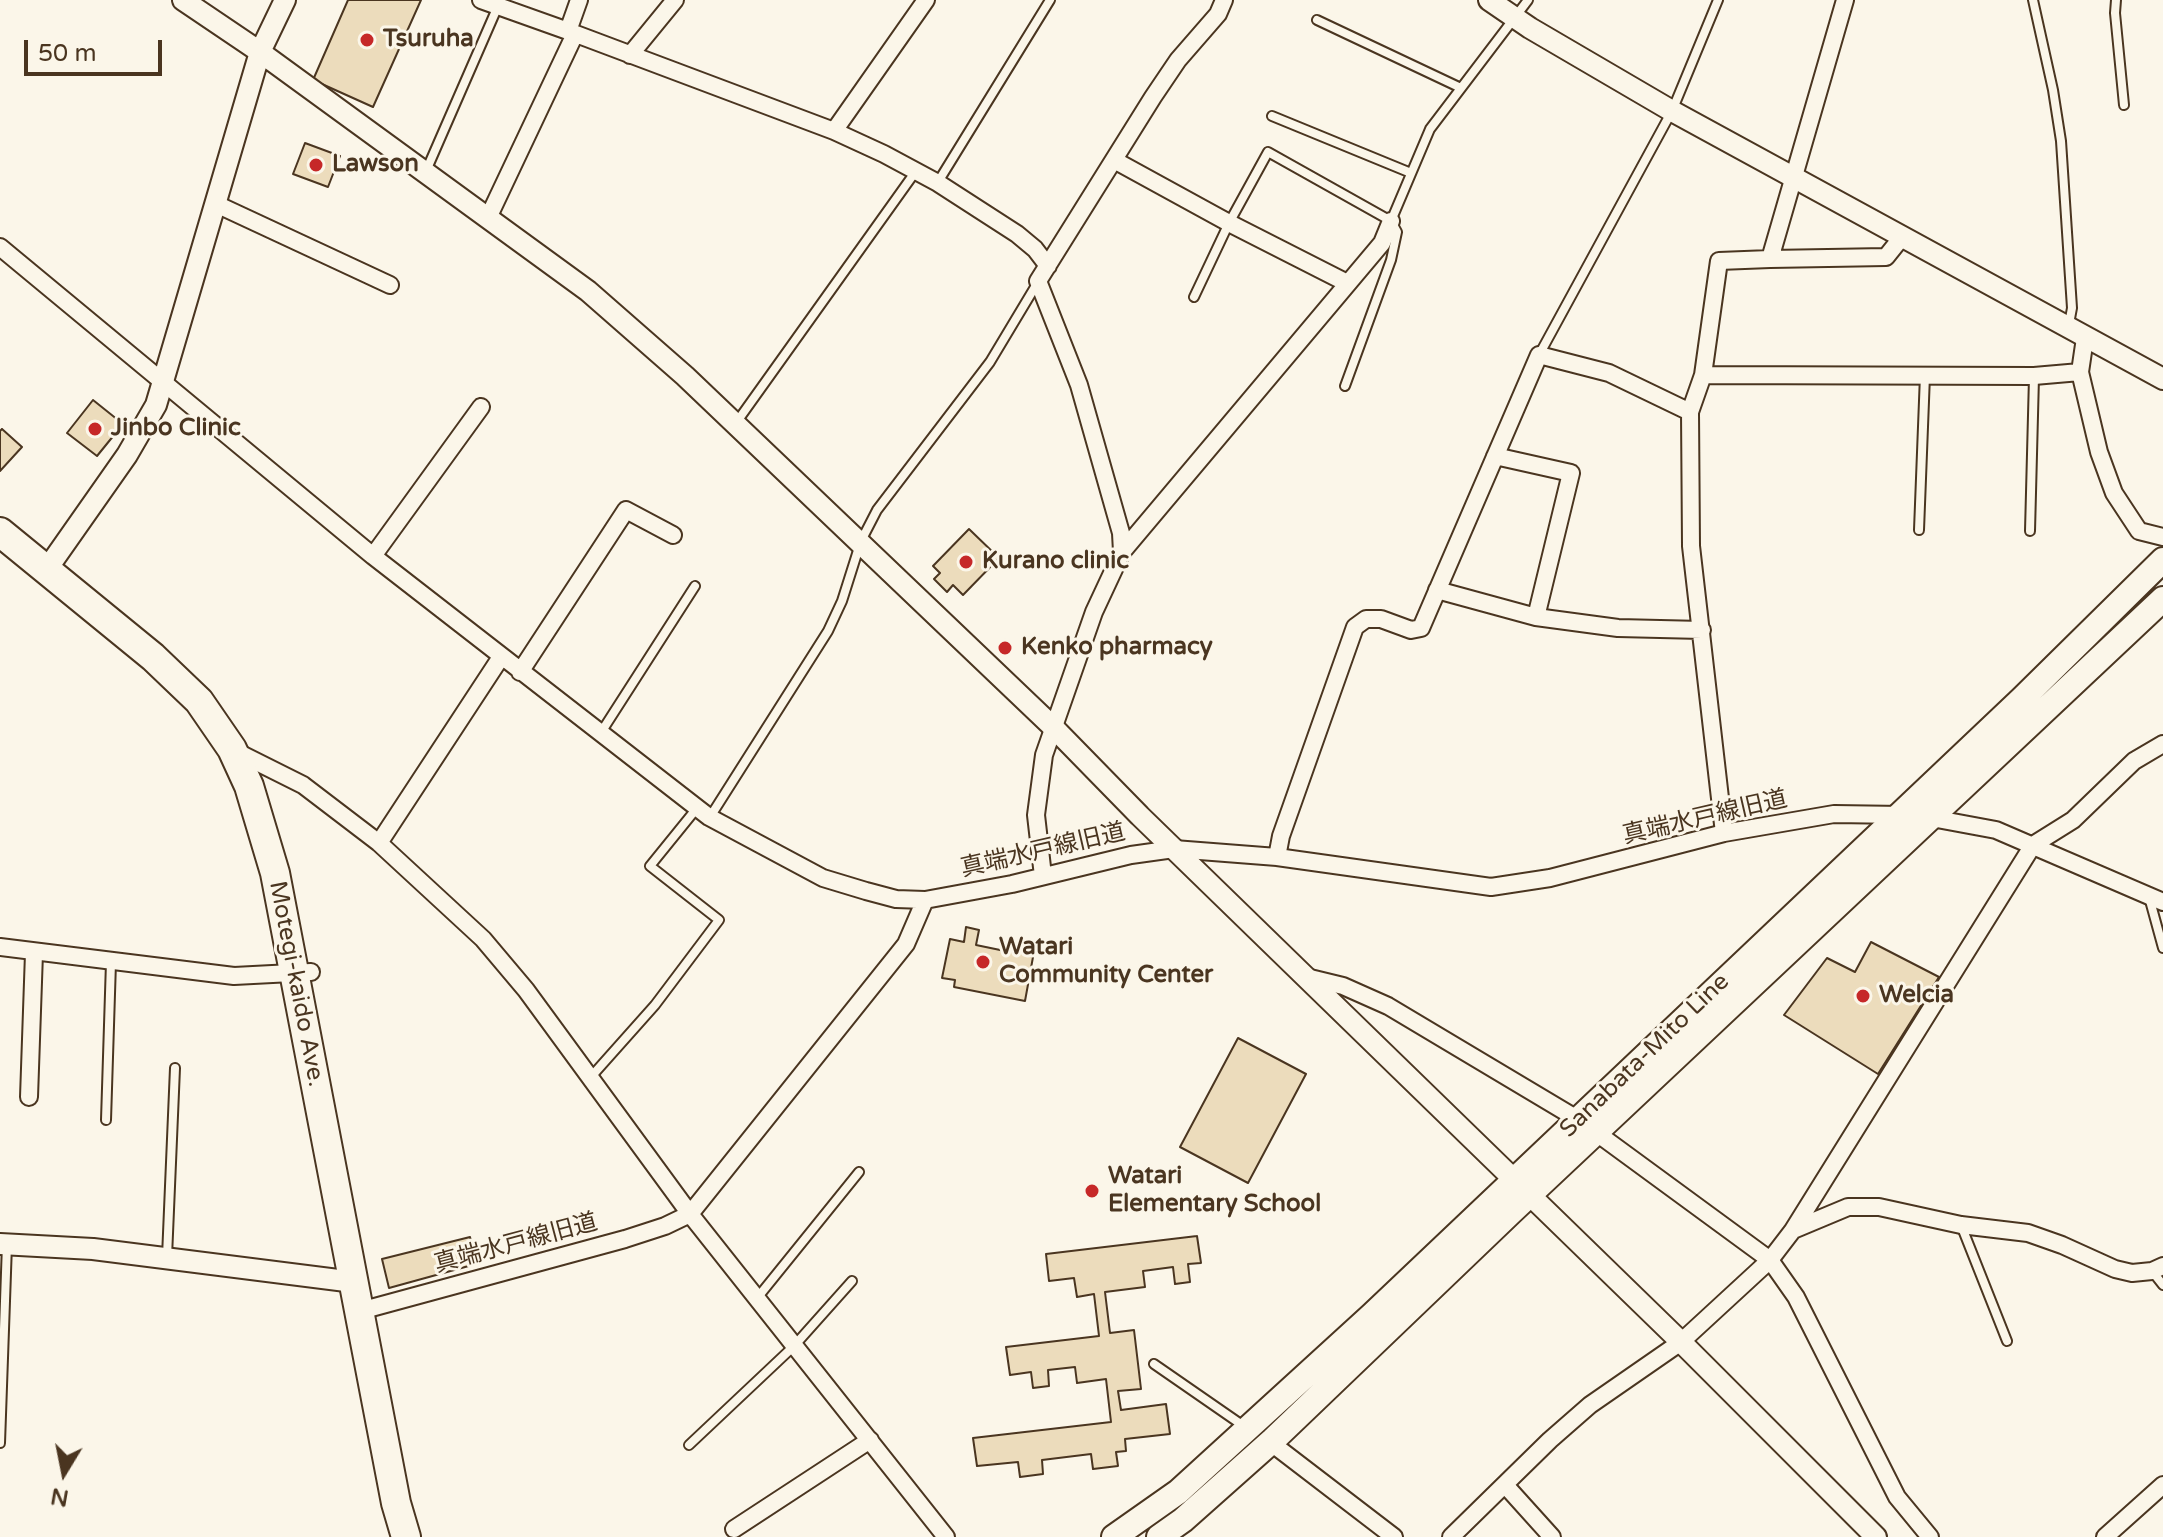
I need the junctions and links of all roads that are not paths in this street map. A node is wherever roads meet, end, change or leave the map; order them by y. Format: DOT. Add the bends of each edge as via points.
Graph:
graph roads {
  1 [pos="183,0"];
  2 [pos="285,0"];
  3 [pos="481,0"];
  4 [pos="579,0"];
  5 [pos="675,0"];
  6 [pos="926,0"];
  7 [pos="1050,0"];
  8 [pos="1224,0"];
  9 [pos="1489,0"];
  10 [pos="1528,0"];
  11 [pos="1718,0"];
  12 [pos="1845,0"];
  13 [pos="2033,0"];
  14 [pos="2116,0"];
  15 [pos="498,6"];
  16 [pos="1514,17"];
  17 [pos="1317,20"];
  18 [pos="572,32"];
  19 [pos="260,52"];
  20 [pos="630,55"];
  21 [pos="1461,88"];
  22 [pos="2124,105"];
  23 [pos="1672,111"];
  24 [pos="1272,116"];
  25 [pos="834,131"];
  26 [pos="1114,160"];
  27 [pos="916,171"];
  28 [pos="426,172"];
  29 [pos="1411,173"];
  30 [pos="1794,178"];
  31 [pos="938,183"];
  32 [pos="216,204"];
  33 [pos="488,218"];
  34 [pos="1391,221"];
  35 [pos="1229,223"];
  36 [pos="1902,237"];
  37 [pos="0,247"];
  38 [pos="1770,259"];
  39 [pos="1048,266"];
  40 [pos="1038,281"];
  41 [pos="1347,283"];
  42 [pos="390,285"];
  43 [pos="1194,297"];
  44 [pos="2077,333"];
  45 [pos="1539,355"];
  46 [pos="2080,372"];
  47 [pos="1925,374"];
  48 [pos="1703,375"];
  49 [pos="2034,376"];
  50 [pos="2163,379"];
  51 [pos="164,384"];
  52 [pos="1345,386"];
  53 [pos="481,407"];
  54 [pos="1690,412"];
  55 [pos="736,424"];
  56 [pos="1495,456"];
  57 [pos="1919,530"];
  58 [pos="2030,531"];
  59 [pos="0,532"];
  60 [pos="673,535"];
  61 [pos="2163,537"];
  62 [pos="861,541"];
  63 [pos="1122,552"];
  64 [pos="373,556"];
  65 [pos="2163,560"];
  66 [pos="47,569"];
  67 [pos="695,586"];
  68 [pos="1437,590"];
  69 [pos="2163,599"];
  70 [pos="1536,617"];
  71 [pos="1702,630"];
  72 [pos="501,657"];
  73 [pos="520,672"];
  74 [pos="1053,727"];
  75 [pos="600,735"];
  76 [pos="2163,744"];
  77 [pos="232,749"];
  78 [pos="703,813"];
  79 [pos="1900,814"];
  80 [pos="1929,817"];
  81 [pos="1724,833"];
  82 [pos="379,843"];
  83 [pos="2033,845"];
  84 [pos="1174,849"];
  85 [pos="1277,857"];
  86 [pos="1043,876"];
  87 [pos="2156,899"];
  88 [pos="925,900"];
  89 [pos="0,947"];
  90 [pos="2163,948"];
  91 [pos="34,953"];
  92 [pos="111,962"];
  93 [pos="303,973"];
  94 [pos="1306,977"];
  95 [pos="175,1068"];
  96 [pos="590,1078"];
  97 [pos="29,1097"];
  98 [pos="106,1120"];
  99 [pos="1587,1126"];
  100 [pos="859,1172"];
  101 [pos="1521,1188"];
  102 [pos="690,1214"];
  103 [pos="1961,1225"];
  104 [pos="1793,1230"];
  105 [pos="4,1244"];
  106 [pos="167,1257"];
  107 [pos="1770,1260"];
  108 [pos="2158,1268"];
  109 [pos="852,1281"];
  110 [pos="354,1282"];
  111 [pos="2163,1285"];
  112 [pos="758,1297"];
  113 [pos="360,1311"];
  114 [pos="2007,1341"];
  115 [pos="1681,1342"];
  116 [pos="794,1346"];
  117 [pos="1154,1364"];
  118 [pos="1249,1430"];
  119 [pos="870,1440"];
  120 [pos="1270,1442"];
  121 [pos="0,1443"];
  122 [pos="689,1445"];
  123 [pos="2163,1485"];
  124 [pos="1506,1486"];
  125 [pos="734,1529"];
  126 [pos="406,1537"];
  127 [pos="946,1537"];
  128 [pos="1114,1537"];
  129 [pos="1159,1537"];
  130 [pos="1394,1537"];
  131 [pos="1451,1537"];
  132 [pos="1552,1537"];
  133 [pos="1876,1537"];
  134 [pos="1930,1537"];
  135 [pos="2105,1537"];
  1 -- 19 [label="street"];
  2 -- 19 [label="street"];
  3 -- 15 [label="street"];
  4 -- 18 [label="street"];
  5 -- 20 [label="street"];
  6 -- 25 [label="street"];
  7 -- 31 [label="lane"];
  8 -- 26 [label="street"];
  9 -- 16 [label="street"];
  10 -- 16 [label="lane"];
  11 -- 23 [label="lane"];
  12 -- 30 [label="street"];
  13 -- 44 [label="lane" via="2061,141"];
  14 -- 22 [label="lane"];
  15 -- 18 [label="street"];
  15 -- 28 [label="lane"];
  16 -- 21 [label="lane"];
  16 -- 23 [label="street"];
  17 -- 21 [label="lane"];
  18 -- 20 [label="street"];
  18 -- 33 [label="street"];
  19 -- 28 [label="street"];
  19 -- 32 [label="street"];
  20 -- 25 [label="street"];
  21 -- 29 [label="lane" via="1430,129"];
  23 -- 30 [label="street"];
  23 -- 45 [label="lane"];
  24 -- 29 [label="lane"];
  25 -- 27 [label="street"];
  26 -- 35 [label="street"];
  26 -- 39 [label="street"];
  27 -- 31 [label="street"];
  27 -- 55 [label="lane"];
  28 -- 33 [label="street"];
  29 -- 34 [label="lane"];
  30 -- 36 [label="street"];
  30 -- 38 [label="street"];
  31 -- 39 [label="street" via="1017,234"];
  32 -- 42 [label="street"];
  32 -- 51 [label="street"];
  33 -- 55 [label="street" via="588,291"];
  34 -- 35 [label="lane" via="1268,152"];
  34 -- 41 [label="street" via="1382,243"];
  34 -- 52 [label="lane" via="1397,232 1391,260"];
  35 -- 41 [label="street"];
  35 -- 43 [label="lane"];
  36 -- 38 [label="street" via="1886,257"];
  36 -- 44 [label="street"];
  37 -- 51 [label="street"];
  38 -- 48 [label="street" via="1719,261"];
  39 -- 40 [label="street"];
  40 -- 62 [label="lane" via="990,362 877,510"];
  40 -- 63 [label="street" via="1079,385"];
  41 -- 63 [label="street"];
  44 -- 46 [label="street"];
  44 -- 50 [label="street"];
  45 -- 54 [label="street" via="1609,373"];
  45 -- 56 [label="street"];
  46 -- 49 [label="street"];
  46 -- 61 [label="street" via="2114,493 2139,531"];
  47 -- 48 [label="street"];
  47 -- 49 [label="street"];
  47 -- 57 [label="lane"];
  48 -- 54 [label="street"];
  49 -- 58 [label="lane"];
  51 -- 64 [label="street"];
  51 -- 66 [label="street" via="141,432"];
  53 -- 64 [label="street"];
  54 -- 71 [label="street" via="1691,546"];
  55 -- 62 [label="street"];
  56 -- 68 [label="street"];
  56 -- 70 [label="street" via="1571,473"];
  59 -- 66 [label="highway, Motegi-kaido Ave."];
  60 -- 73 [label="street" via="626,510"];
  62 -- 74 [label="street"];
  62 -- 78 [label="lane" via="828,631"];
  63 -- 74 [label="street" via="1094,612"];
  64 -- 72 [label="street"];
  65 -- 79 [label="main road, Sanabata-Mito Line"];
  66 -- 77 [label="highway, Motegi-kaido Ave." via="177,679"];
  67 -- 75 [label="lane"];
  68 -- 70 [label="street"];
  68 -- 85 [label="street" via="1421,628 1411,630 1381,619 1366,619 1355,627"];
  69 -- 80 [label="main road, Sanabata-Mito Line"];
  70 -- 71 [label="street" via="1618,628"];
  71 -- 81 [label="street"];
  72 -- 73 [label="street"];
  72 -- 82 [label="street"];
  73 -- 75 [label="street"];
  74 -- 84 [label="street"];
  74 -- 86 [label="street" via="1036,815"];
  75 -- 78 [label="street"];
  76 -- 83 [label="street" via="2134,761 2073,820"];
  77 -- 82 [label="street" via="303,785"];
  77 -- 93 [label="highway, Motegi-kaido Ave." via="261,822"];
  78 -- 88 [label="street" via="823,878 896,899"];
  78 -- 96 [label="lane" via="650,866 719,920 655,1005"];
  79 -- 80 [label="street, 真端水戸線旧道"];
  79 -- 81 [label="street, 真端水戸線旧道" via="1834,814"];
  79 -- 99 [label="main road, Sanabata-Mito Line"];
  80 -- 83 [label="street, 真端水戸線旧道" via="1996,830"];
  80 -- 99 [label="main road, Sanabata-Mito Line"];
  81 -- 85 [label="street, 真端水戸線旧道" via="1550,878 1491,887"];
  82 -- 96 [label="street" via="483,939"];
  83 -- 87 [label="street, 真端水戸線旧道"];
  83 -- 104 [label="street"];
  84 -- 85 [label="street, 真端水戸線旧道"];
  84 -- 86 [label="street, 真端水戸線旧道"];
  84 -- 94 [label="street"];
  86 -- 88 [label="street, 真端水戸線旧道"];
  87 -- 90 [label="lane"];
  88 -- 102 [label="street, 真端水戸線旧道" via="906,944"];
  89 -- 91 [label="street"];
  91 -- 92 [label="street"];
  91 -- 97 [label="street"];
  92 -- 93 [label="street" via="234,976"];
  92 -- 98 [label="lane"];
  93 -- 110 [label="highway, Motegi-kaido Ave."];
  94 -- 99 [label="street" via="1388,1006"];
  94 -- 101 [label="street"];
  95 -- 106 [label="lane"];
  96 -- 102 [label="street"];
  99 -- 101 [label="main road, Sanabata-Mito Line"];
  99 -- 107 [label="street"];
  100 -- 112 [label="lane"];
  101 -- 115 [label="street"];
  101 -- 118 [label="main road, Sanabata-Mito Line"];
  101 -- 120 [label="main road, Sanabata-Mito Line"];
  102 -- 112 [label="street"];
  102 -- 113 [label="street, 真端水戸線旧道" via="625,1239"];
  103 -- 104 [label="street" via="1879,1207 1848,1207"];
  103 -- 108 [label="street" via="2028,1233 2132,1273"];
  103 -- 114 [label="lane"];
  104 -- 107 [label="street"];
  105 -- 106 [label="street"];
  105 -- 121 [label="lane"];
  106 -- 110 [label="street"];
  107 -- 115 [label="street"];
  107 -- 134 [label="street" via="1796,1297 1897,1497"];
  108 -- 111 [label="lane"];
  109 -- 116 [label="lane"];
  110 -- 113 [label="highway, Motegi-kaido Ave."];
  112 -- 116 [label="street"];
  113 -- 126 [label="highway, Motegi-kaido Ave."];
  115 -- 124 [label="street" via="1590,1405"];
  115 -- 133 [label="street"];
  116 -- 119 [label="street"];
  116 -- 122 [label="lane"];
  117 -- 118 [label="lane"];
  118 -- 128 [label="main road, Sanabata-Mito Line" via="1178,1492"];
  119 -- 125 [label="street"];
  119 -- 127 [label="street"];
  120 -- 129 [label="main road, Sanabata-Mito Line"];
  120 -- 130 [label="street"];
  123 -- 135 [label="street"];
  124 -- 131 [label="street"];
  124 -- 132 [label="street"];
}
